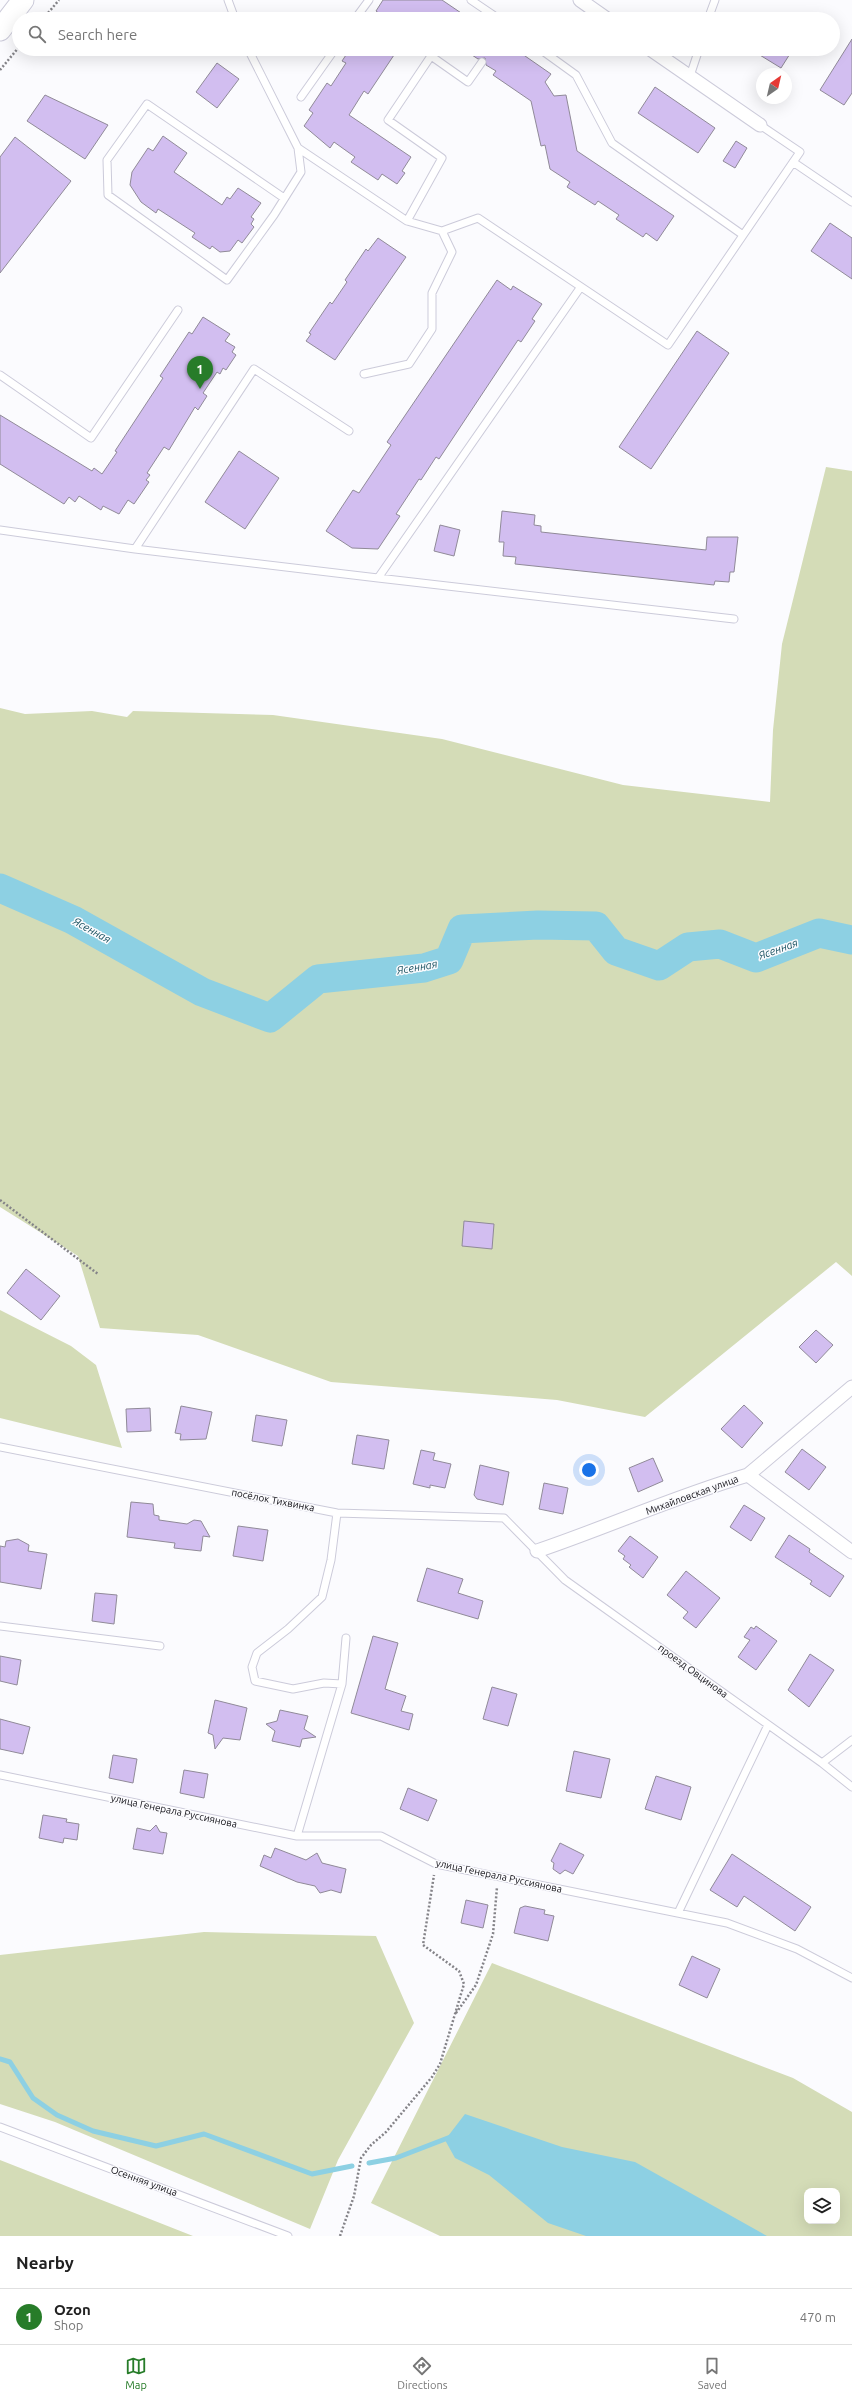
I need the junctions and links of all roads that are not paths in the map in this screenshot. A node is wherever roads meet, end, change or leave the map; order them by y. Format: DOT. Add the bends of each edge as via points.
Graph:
graph roads {
  1 [pos="23,0"];
  2 [pos="228,0"];
  3 [pos="369,0"];
  4 [pos="471,0"];
  5 [pos="580,0"];
  6 [pos="714,0"];
  7 [pos="14,12"];
  8 [pos="232,12"];
  9 [pos="360,12"];
  10 [pos="489,12"];
  11 [pos="597,12"];
  12 [pos="710,12"];
  13 [pos="12,14"];
  14 [pos="0,30"];
  15 [pos="252,56"];
  16 [pos="329,56"];
  17 [pos="550,56"];
  18 [pos="660,56"];
  19 [pos="697,56"];
  20 [pos="482,62"];
  21 [pos="690,76"];
  22 [pos="301,97"];
  23 [pos="760,125"];
  24 [pos="298,148"];
  25 [pos="793,162"];
  26 [pos="284,198"];
  27 [pos="852,202"];
  28 [pos="407,221"];
  29 [pos="442,231"];
  30 [pos="743,235"];
  31 [pos="580,288"];
  32 [pos="178,310"];
  33 [pos="364,374"];
  34 [pos="0,375"];
  35 [pos="349,431"];
  36 [pos="0,530"];
  37 [pos="136,549"];
  38 [pos="378,578"];
  39 [pos="734,619"];
  40 [pos="852,1387"];
  41 [pos="0,1447"];
  42 [pos="748,1475"];
  43 [pos="337,1512"];
  44 [pos="537,1551"];
  45 [pos="852,1552"];
  46 [pos="0,1626"];
  47 [pos="346,1638"];
  48 [pos="160,1646"];
  49 [pos="342,1684"];
  50 [pos="768,1725"];
  51 [pos="852,1740"];
  52 [pos="822,1763"];
  53 [pos="0,1775"];
  54 [pos="852,1787"];
  55 [pos="297,1836"];
  56 [pos="678,1913"];
  57 [pos="852,1978"];
  58 [pos="0,2127"];
  59 [pos="288,2236"];
  1 -- 7 [label="main road"];
  2 -- 8 [label="lane"];
  3 -- 9 [label="lane"];
  4 -- 10 [label="lane"];
  5 -- 11 [label="street"];
  6 -- 12 [label="lane"];
  13 -- 14 [label="main road"];
  15 -- 24 [label="lane"];
  16 -- 22 [label="lane"];
  17 -- 30 [label="lane" via="576,75 612,143"];
  18 -- 21 [label="street"];
  19 -- 21 [label="lane"];
  20 -- 28 [label="lane" via="468,82 431,56 388,120 442,158"];
  21 -- 23 [label="street"];
  23 -- 25 [label="lane" via="800,152"];
  24 -- 26 [label="lane" via="301,172"];
  24 -- 28 [label="lane"];
  25 -- 27 [label="lane"];
  25 -- 30 [label="lane"];
  26 -- 26 [label="lane" via="227,280 108,195 107,160 146,104"];
  28 -- 29 [label="lane"];
  29 -- 31 [label="lane" via="478,218"];
  29 -- 33 [label="lane" via="452,252 432,293 432,329 409,364"];
  30 -- 31 [label="lane" via="668,346"];
  31 -- 38 [label="lane"];
  32 -- 34 [label="lane" via="91,438"];
  35 -- 37 [label="lane" via="254,369"];
  36 -- 37 [label="lane"];
  37 -- 38 [label="lane"];
  38 -- 39 [label="lane"];
  40 -- 42 [label="street"];
  41 -- 43 [label="lane, посёлок Тихвинка"];
  42 -- 44 [label="street, Михайловская улица" via="717,1484 589,1534"];
  42 -- 45 [label="street, Михайловская улица"];
  43 -- 44 [label="lane, посёлок Тихвинка" via="504,1518"];
  43 -- 49 [label="lane" via="331,1560 322,1598 257,1653 252,1667 254,1681 293,1688 324,1683"];
  44 -- 50 [label="lane, проезд Овцинова" via="565,1580"];
  46 -- 48 [label="lane"];
  47 -- 49 [label="lane"];
  49 -- 55 [label="lane"];
  50 -- 52 [label="lane, проезд Овцинова"];
  50 -- 56 [label="lane"];
  51 -- 52 [label="lane"];
  52 -- 54 [label="lane, проезд Овцинова"];
  53 -- 55 [label="lane, улица Генерала Руссиянова"];
  55 -- 56 [label="lane, улица Генерала Руссиянова" via="381,1836 436,1864"];
  56 -- 57 [label="lane, улица Генерала Руссиянова" via="734,1926 797,1949"];
  58 -- 59 [label="lane, Осенняя улица"];
}
